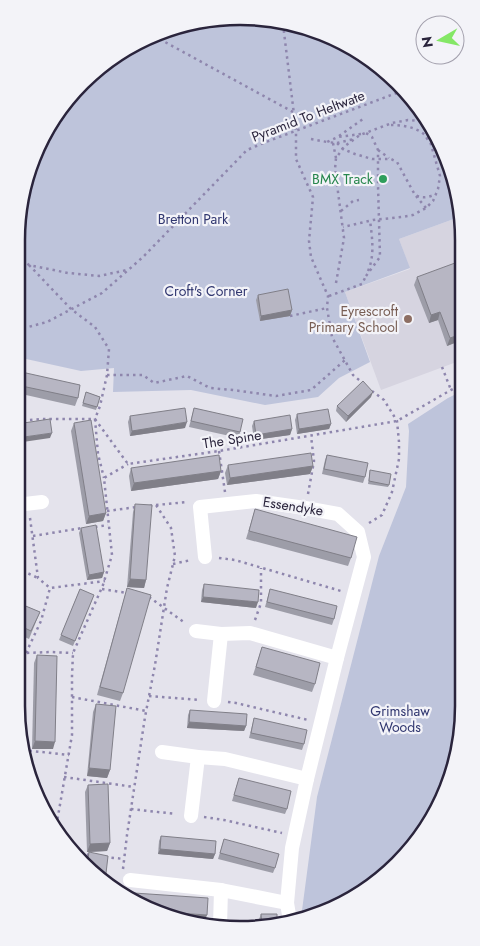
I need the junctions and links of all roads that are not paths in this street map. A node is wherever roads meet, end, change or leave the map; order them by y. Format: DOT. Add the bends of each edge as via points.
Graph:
graph roads {
  1 [pos="205,557"];
  2 [pos="196,631"];
  3 [pos="221,634"];
  4 [pos="337,658"];
  5 [pos="214,701"];
  6 [pos="162,752"];
  7 [pos="198,757"];
  8 [pos="307,779"];
  9 [pos="192,816"];
  10 [pos="127,874"];
  11 [pos="221,890"];
  12 [pos="287,903"];
  13 [pos="289,915"];
  14 [pos="220,920"];
  1 -- 4 [label="street, Essendyke" via="200,507 256,501 338,514 358,532 364,557"];
  2 -- 3 [label="street"];
  3 -- 4 [label="street" via="250,633"];
  3 -- 5 [label="street"];
  4 -- 8 [label="street"];
  6 -- 7 [label="street"];
  7 -- 8 [label="street" via="225,759"];
  7 -- 9 [label="street"];
  8 -- 12 [label="street" via="292,848"];
  10 -- 11 [label="street"];
  11 -- 12 [label="street"];
  11 -- 14 [label="street"];
  12 -- 13 [label="street"];
}
